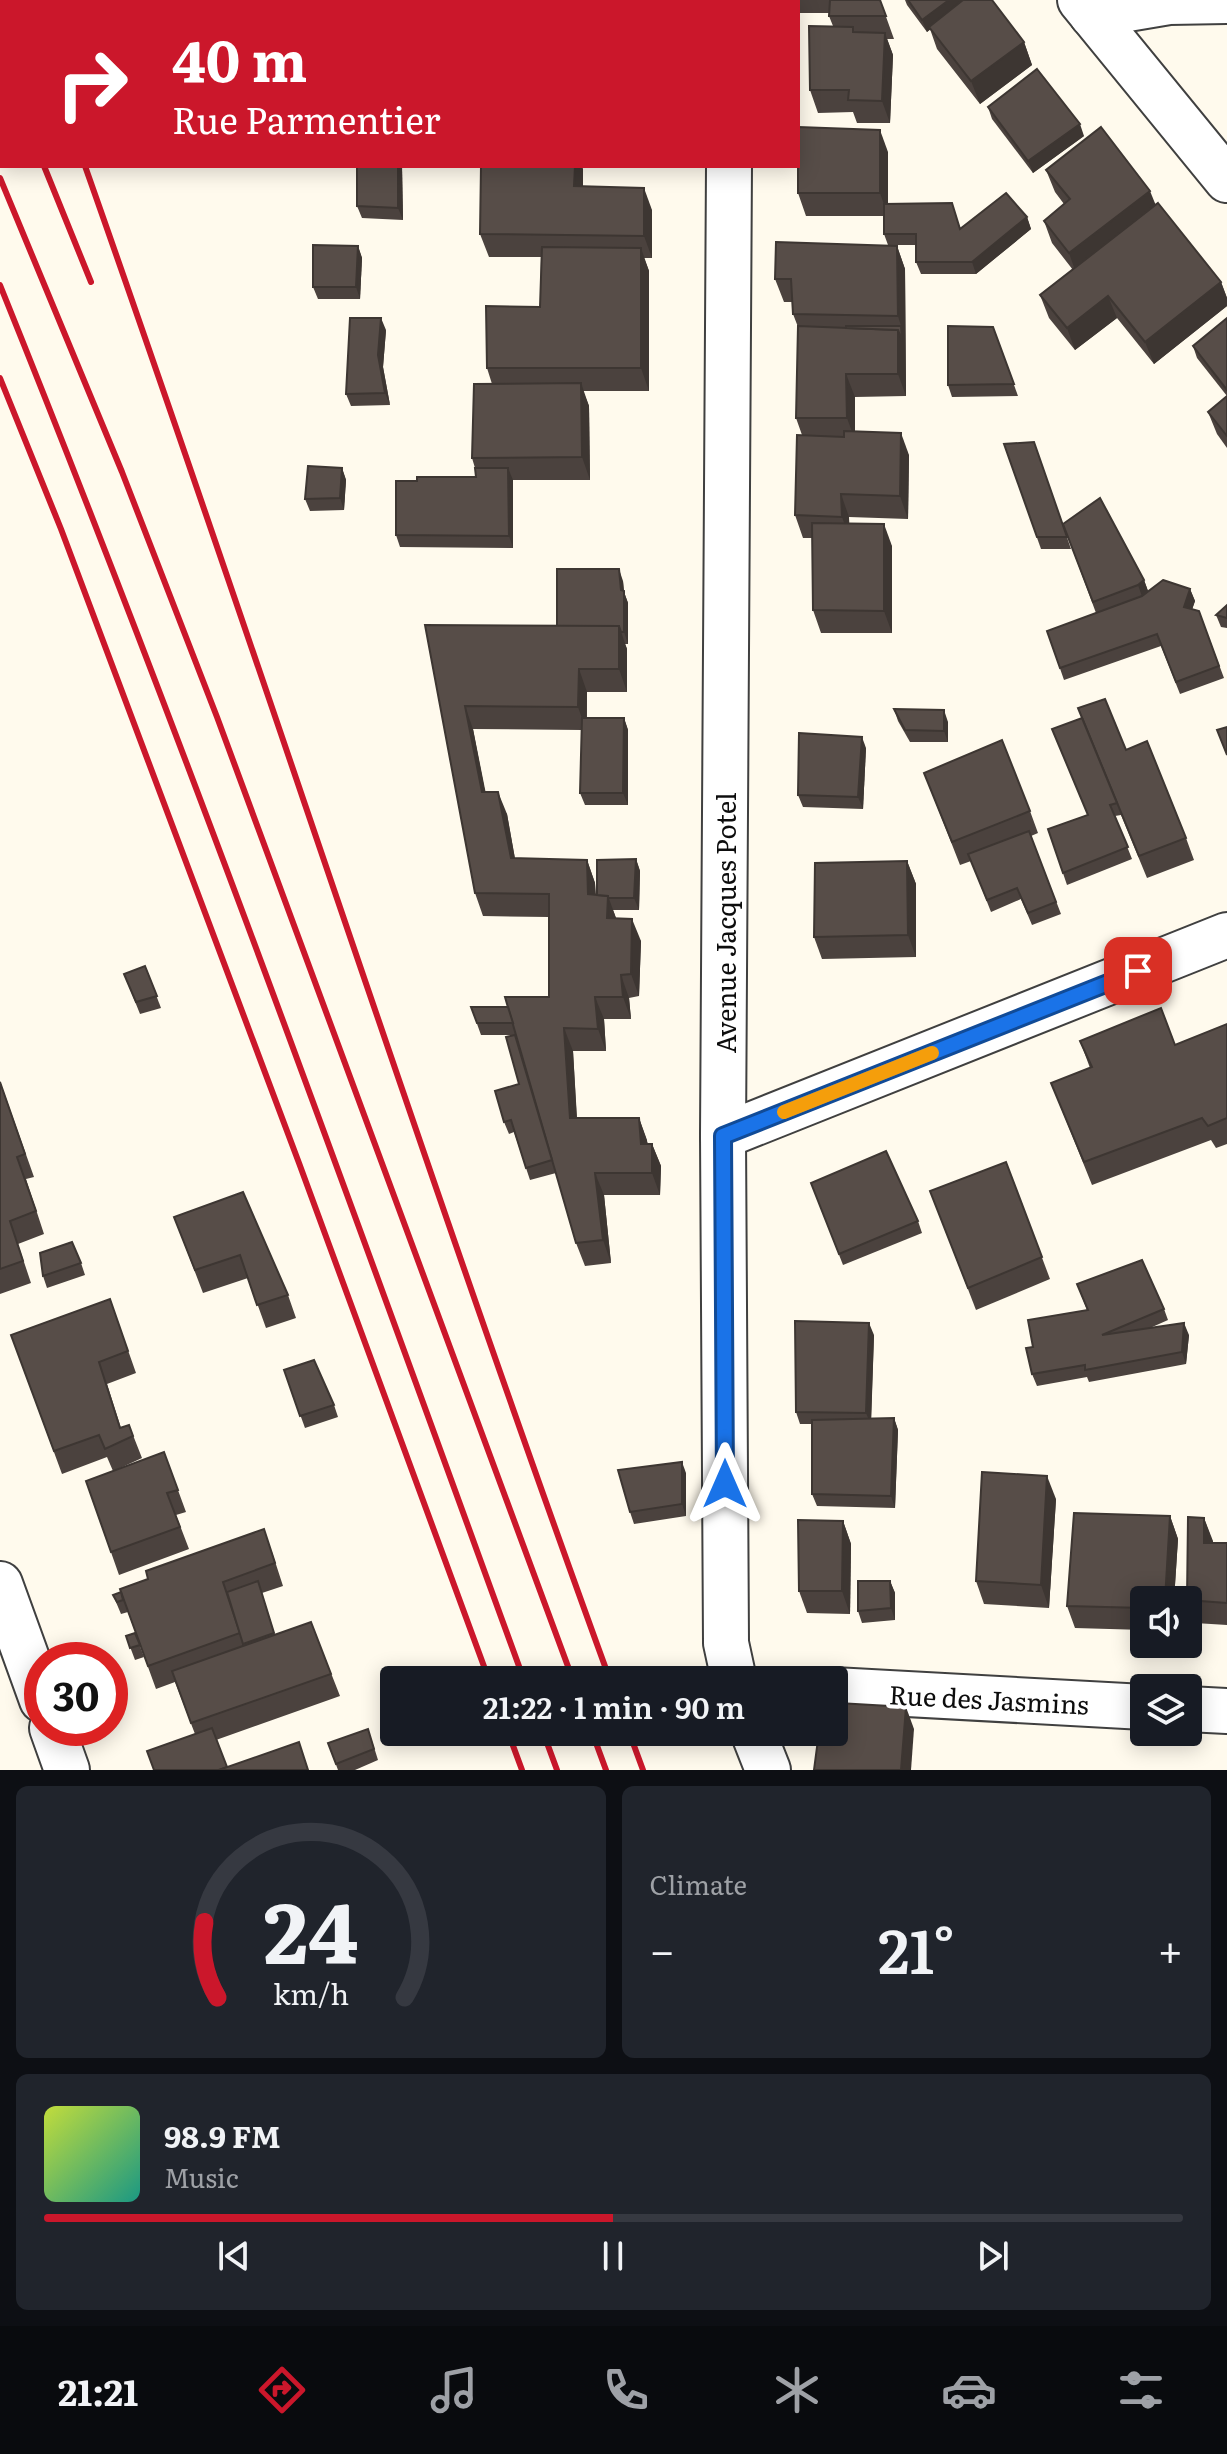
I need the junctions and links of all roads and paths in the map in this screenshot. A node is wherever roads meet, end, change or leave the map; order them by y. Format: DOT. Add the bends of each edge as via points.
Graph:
graph roads {
  1 [pos="1227,1"];
  2 [pos="1086,7"];
  3 [pos="729,168"];
  4 [pos="1227,180"];
  5 [pos="1227,935"];
  6 [pos="723,1136"];
  7 [pos="4,1608"];
  8 [pos="24,1656"];
  9 [pos="731,1666"];
  10 [pos="848,1691"];
  11 [pos="1130,1706"];
  12 [pos="1202,1710"];
  13 [pos="1227,1711"];
  14 [pos="58,1746"];
  15 [pos="759,1746"];
  16 [pos="67,1770"];
  17 [pos="768,1770"];
  1 -- 2 [label="street"];
  2 -- 4 [label="street"];
  3 -- 6 [label="street, Avenue Jacques Potel"];
  5 -- 6 [label="street"];
  6 -- 9 [label="street, Avenue Jacques Potel" via="726,1643"];
  7 -- 8 [label="street"];
  10 -- 11 [label="street, Rue des Jasmins"];
  12 -- 13 [label="street"];
  14 -- 16 [label="street"];
  15 -- 17 [label="street"];
}
